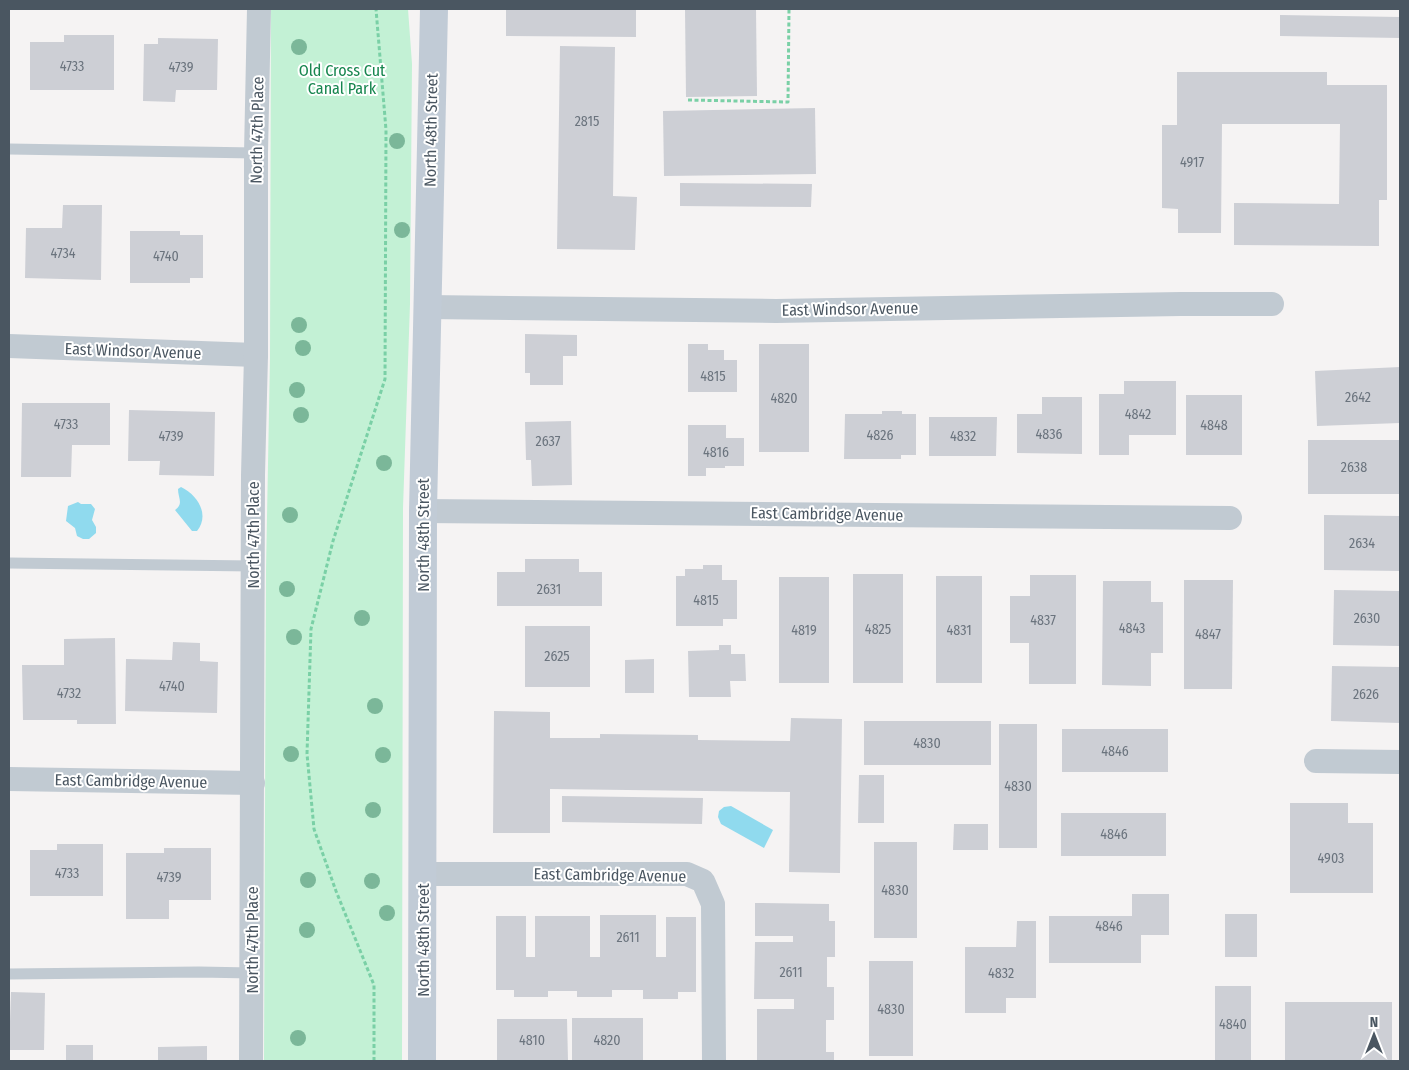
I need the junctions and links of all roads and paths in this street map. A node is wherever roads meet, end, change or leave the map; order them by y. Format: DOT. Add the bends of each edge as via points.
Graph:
graph roads {
  1 [pos="259,9"];
  2 [pos="376,9"];
  3 [pos="434,9"];
  4 [pos="789,9"];
  5 [pos="688,100"];
  6 [pos="9,149"];
  7 [pos="256,153"];
  8 [pos="1272,304"];
  9 [pos="428,306"];
  10 [pos="9,346"];
  11 [pos="256,355"];
  12 [pos="423,511"];
  13 [pos="1230,518"];
  14 [pos="9,563"];
  15 [pos="253,566"];
  16 [pos="1316,760"];
  17 [pos="1400,762"];
  18 [pos="9,779"];
  19 [pos="252,783"];
  20 [pos="423,874"];
  21 [pos="252,973"];
  22 [pos="9,974"];
  23 [pos="251,1061"];
  24 [pos="374,1061"];
  25 [pos="422,1061"];
  26 [pos="714,1061"];
  1 -- 7 [label="street, North 47th Place"];
  2 -- 24 [label="path" via="386,130 385,378 333,541 311,629 307,754 314,829 374,985"];
  3 -- 9 [label="street, North 48th Street"];
  4 -- 5 [label="path" via="788,102"];
  6 -- 7 [label="lane"];
  7 -- 11 [label="street, North 47th Place"];
  8 -- 9 [label="street, East Windsor Avenue" via="776,311"];
  9 -- 12 [label="street, North 48th Street"];
  10 -- 11 [label="street, East Windsor Avenue"];
  11 -- 15 [label="street, North 47th Place"];
  12 -- 13 [label="street, East Cambridge Avenue"];
  12 -- 20 [label="street, North 48th Street"];
  14 -- 15 [label="lane"];
  15 -- 19 [label="street, North 47th Place"];
  16 -- 17 [label="street"];
  18 -- 19 [label="street, East Cambridge Avenue"];
  19 -- 21 [label="street, North 47th Place"];
  20 -- 25 [label="street, North 48th Street"];
  20 -- 26 [label="street, East Cambridge Avenue" via="687,874 703,881 714,904"];
  21 -- 22 [label="lane"];
  21 -- 23 [label="street, North 47th Place"];
}
